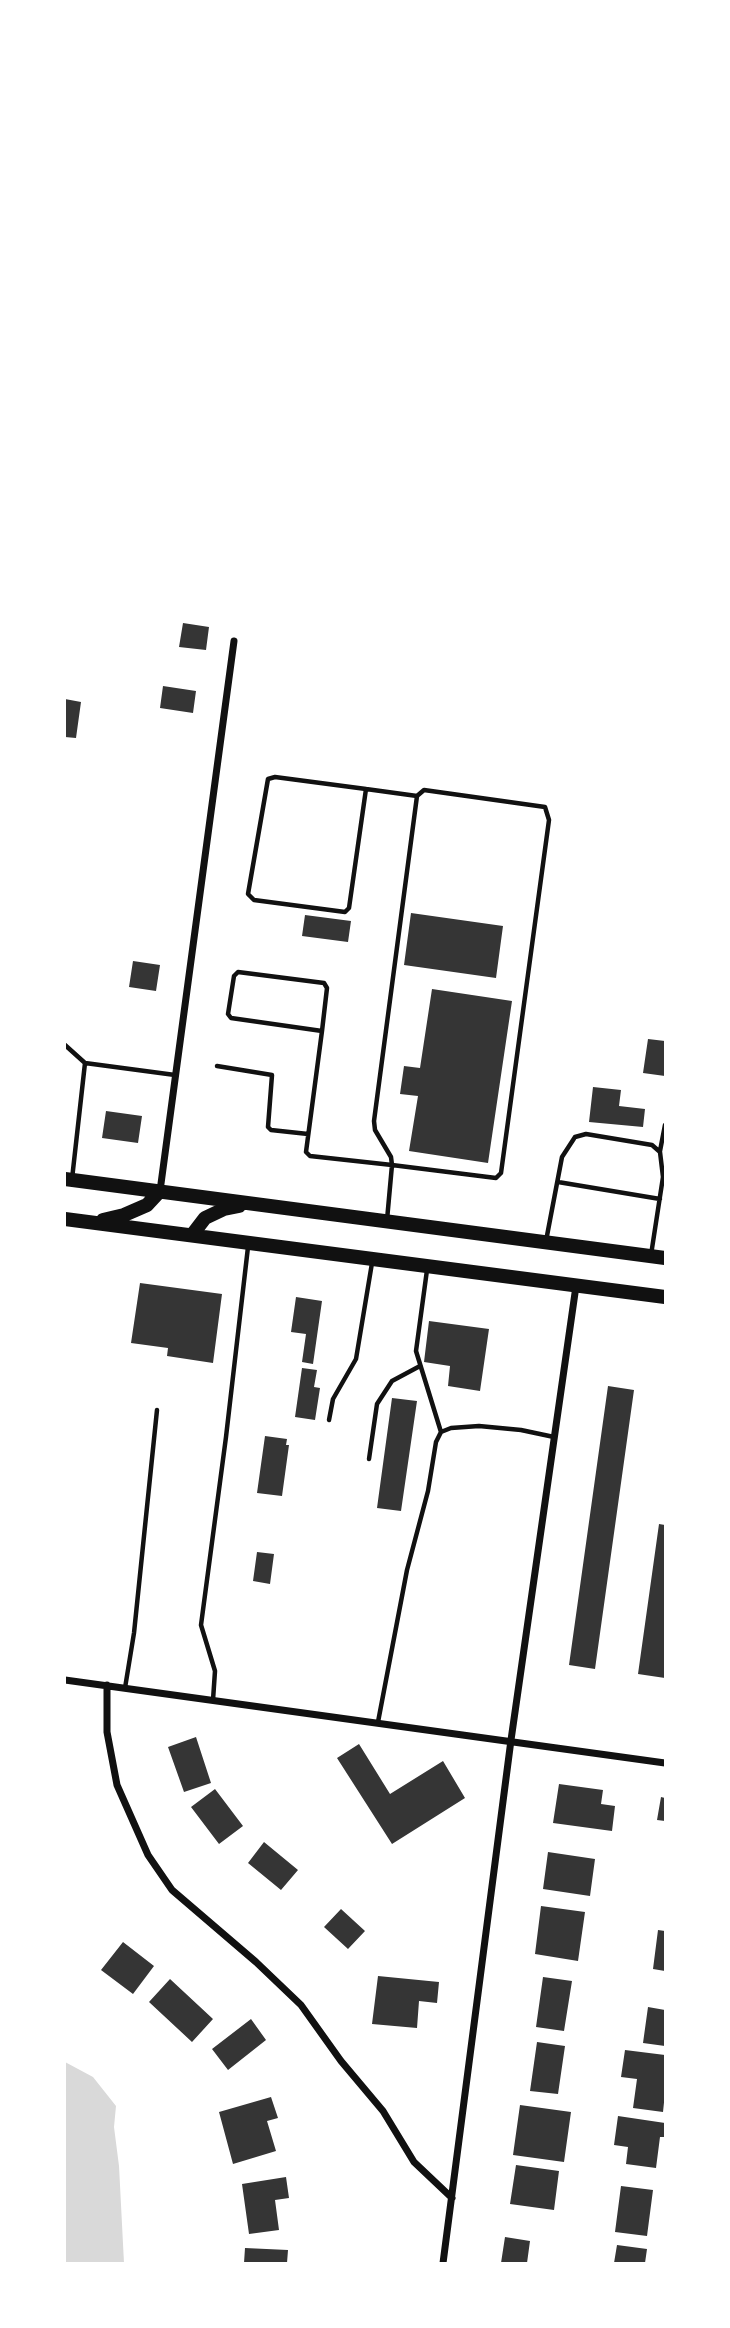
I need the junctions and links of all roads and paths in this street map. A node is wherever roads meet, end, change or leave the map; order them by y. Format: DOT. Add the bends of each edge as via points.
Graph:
graph roads {
  1 [pos="234,642"];
  2 [pos="366,789"];
  3 [pos="417,796"];
  4 [pos="322,1031"];
  5 [pos="65,1045"];
  6 [pos="85,1063"];
  7 [pos="217,1066"];
  8 [pos="177,1075"];
  9 [pos="665,1125"];
  10 [pos="308,1134"];
  11 [pos="660,1152"];
  12 [pos="391,1165"];
  13 [pos="69,1179"];
  14 [pos="558,1182"];
  15 [pos="160,1191"];
  16 [pos="250,1203"];
  17 [pos="661,1203"];
  18 [pos="65,1219"];
  19 [pos="387,1221"];
  20 [pos="95,1222"];
  21 [pos="192,1235"];
  22 [pos="248,1242"];
  23 [pos="545,1242"];
  24 [pos="658,1257"];
  25 [pos="373,1258"];
  26 [pos="427,1265"];
  27 [pos="576,1285"];
  28 [pos="665,1297"];
  29 [pos="420,1366"];
  30 [pos="157,1409"];
  31 [pos="329,1420"];
  32 [pos="441,1432"];
  33 [pos="554,1437"];
  34 [pos="369,1459"];
  35 [pos="65,1680"];
  36 [pos="107,1685"];
  37 [pos="125,1688"];
  38 [pos="213,1699"];
  39 [pos="378,1722"];
  40 [pos="512,1740"];
  41 [pos="665,1763"];
  42 [pos="452,2198"];
  43 [pos="443,2263"];
  1 -- 8 [label="street"];
  2 -- 2 [label="lane" via="275,776 268,779 248,894 254,900 345,912"];
  2 -- 3 [label="lane"];
  3 -- 12 [label="lane" via="374,1121 389,1149"];
  3 -- 12 [label="lane" via="424,790 545,807 549,820 501,1173 496,1178"];
  4 -- 4 [label="lane" via="324,983 238,972 234,976 231,1018"];
  4 -- 10 [label="lane"];
  5 -- 6 [label="lane"];
  6 -- 8 [label="lane"];
  6 -- 13 [label="lane"];
  7 -- 10 [label="lane" via="272,1075 268,1127"];
  8 -- 15 [label="street"];
  9 -- 11 [label="lane"];
  10 -- 12 [label="lane" via="306,1152 310,1156"];
  11 -- 14 [label="lane" via="652,1145 575,1137 562,1157"];
  11 -- 17 [label="lane"];
  12 -- 19 [label="lane"];
  13 -- 15 [label="main road"];
  14 -- 17 [label="lane"];
  14 -- 23 [label="lane"];
  15 -- 16 [label="main road"];
  15 -- 20 [label="main road" via="147,1205"];
  16 -- 19 [label="main road"];
  16 -- 21 [label="main road" via="205,1218"];
  17 -- 24 [label="lane"];
  18 -- 20 [label="main road"];
  19 -- 23 [label="main road"];
  20 -- 21 [label="main road"];
  21 -- 22 [label="main road"];
  22 -- 25 [label="main road"];
  22 -- 38 [label="lane" via="201,1625 215,1671"];
  23 -- 24 [label="main road"];
  25 -- 26 [label="main road"];
  25 -- 31 [label="lane" via="356,1359 333,1399"];
  26 -- 27 [label="main road"];
  26 -- 29 [label="lane" via="416,1351"];
  27 -- 28 [label="main road"];
  27 -- 33 [label="street"];
  29 -- 32 [label="lane"];
  29 -- 34 [label="lane" via="392,1381 377,1404"];
  30 -- 37 [label="lane"];
  32 -- 33 [label="lane" via="479,1426"];
  32 -- 39 [label="lane" via="407,1570"];
  33 -- 40 [label="street"];
  35 -- 36 [label="street"];
  36 -- 37 [label="street"];
  36 -- 42 [label="street" via="107,1732 117,1784 148,1854 172,1890 301,2005 383,2111 414,2162"];
  37 -- 38 [label="street"];
  38 -- 39 [label="street"];
  39 -- 40 [label="street"];
  40 -- 41 [label="street"];
  40 -- 42 [label="street"];
  42 -- 43 [label="street"];
}
